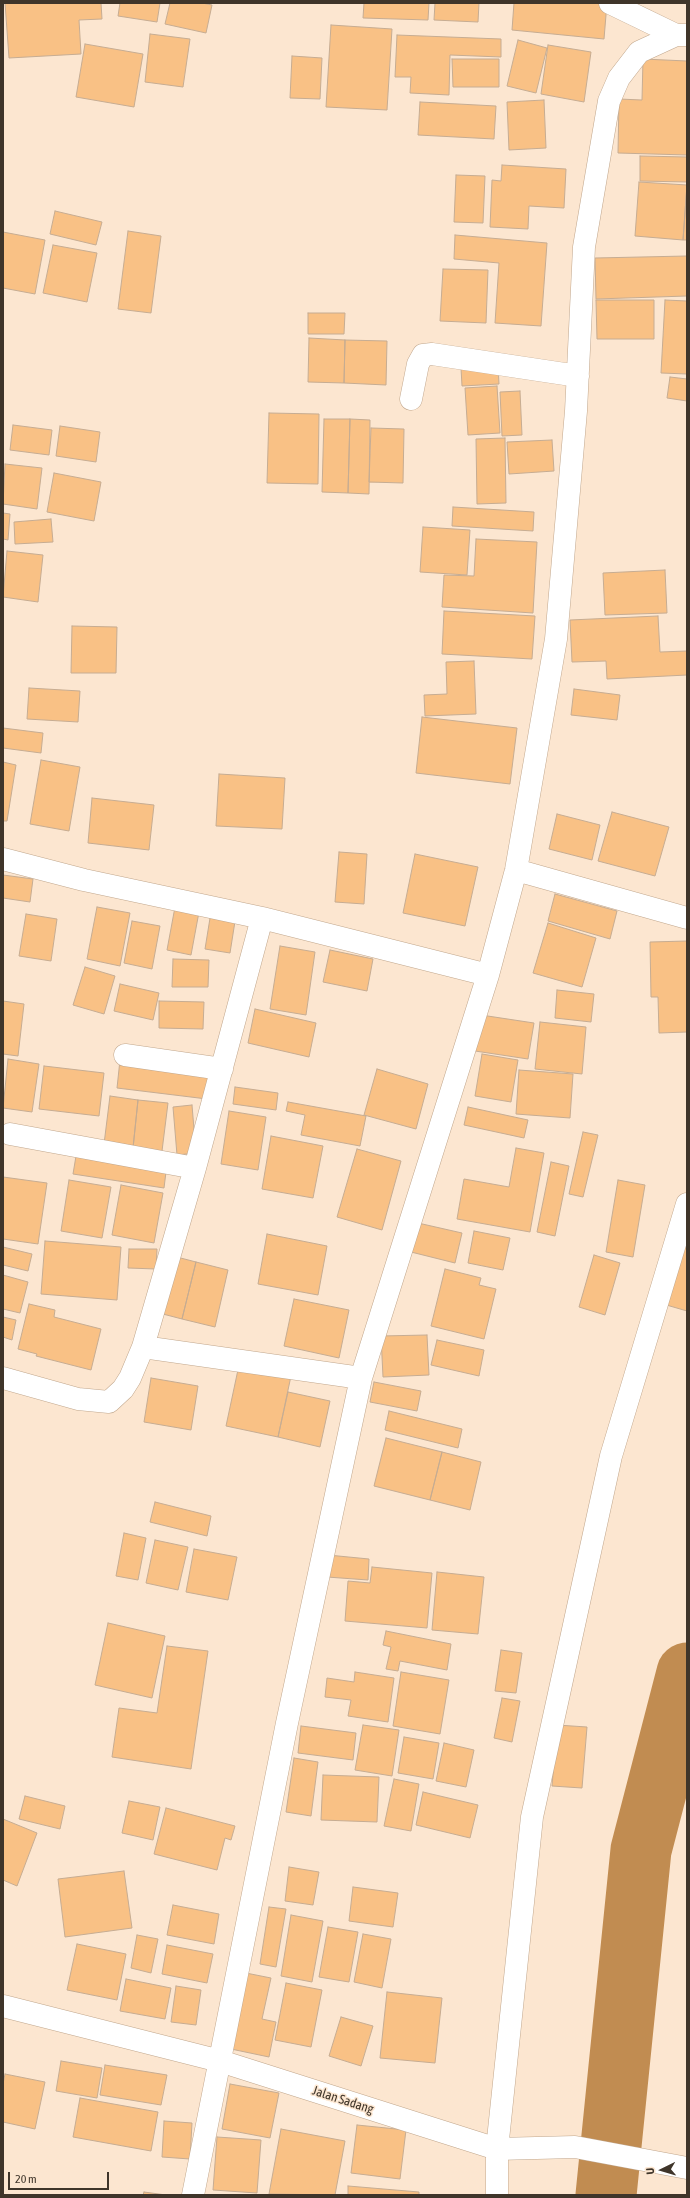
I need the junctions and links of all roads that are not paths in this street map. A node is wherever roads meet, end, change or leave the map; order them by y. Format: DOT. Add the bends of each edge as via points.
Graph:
graph roads {
  1 [pos="610,3"];
  2 [pos="682,35"];
  3 [pos="578,376"];
  4 [pos="411,400"];
  5 [pos="3,859"];
  6 [pos="516,870"];
  7 [pos="262,918"];
  8 [pos="687,918"];
  9 [pos="488,975"];
  10 [pos="125,1055"];
  11 [pos="222,1069"];
  12 [pos="10,1134"];
  13 [pos="195,1168"];
  14 [pos="687,1204"];
  15 [pos="143,1347"];
  16 [pos="3,1378"];
  17 [pos="361,1378"];
  18 [pos="3,2006"];
  19 [pos="220,2062"];
  20 [pos="497,2149"];
  21 [pos="680,2166"];
  22 [pos="193,2195"];
  23 [pos="497,2195"];
  1 -- 2 [label="street"];
  2 -- 3 [label="street" via="639,52 619,78 609,100 584,247"];
  3 -- 4 [label="street" via="444,354 423,355 418,364"];
  3 -- 6 [label="street" via="556,639"];
  5 -- 7 [label="street" via="84,880"];
  6 -- 8 [label="street"];
  6 -- 9 [label="street"];
  7 -- 9 [label="street"];
  7 -- 11 [label="street"];
  9 -- 17 [label="street"];
  10 -- 11 [label="street"];
  11 -- 13 [label="street"];
  12 -- 13 [label="street"];
  13 -- 15 [label="street"];
  14 -- 20 [label="street" via="611,1456 532,1817"];
  15 -- 16 [label="street" via="130,1378 109,1402 78,1399"];
  15 -- 17 [label="street"];
  17 -- 19 [label="street" via="285,1730"];
  18 -- 19 [label="street, Jalan Sadang"];
  19 -- 20 [label="street, Jalan Sadang"];
  19 -- 22 [label="street"];
  20 -- 21 [label="street, Jalan Sadang" via="575,2146"];
  20 -- 23 [label="street"];
}
